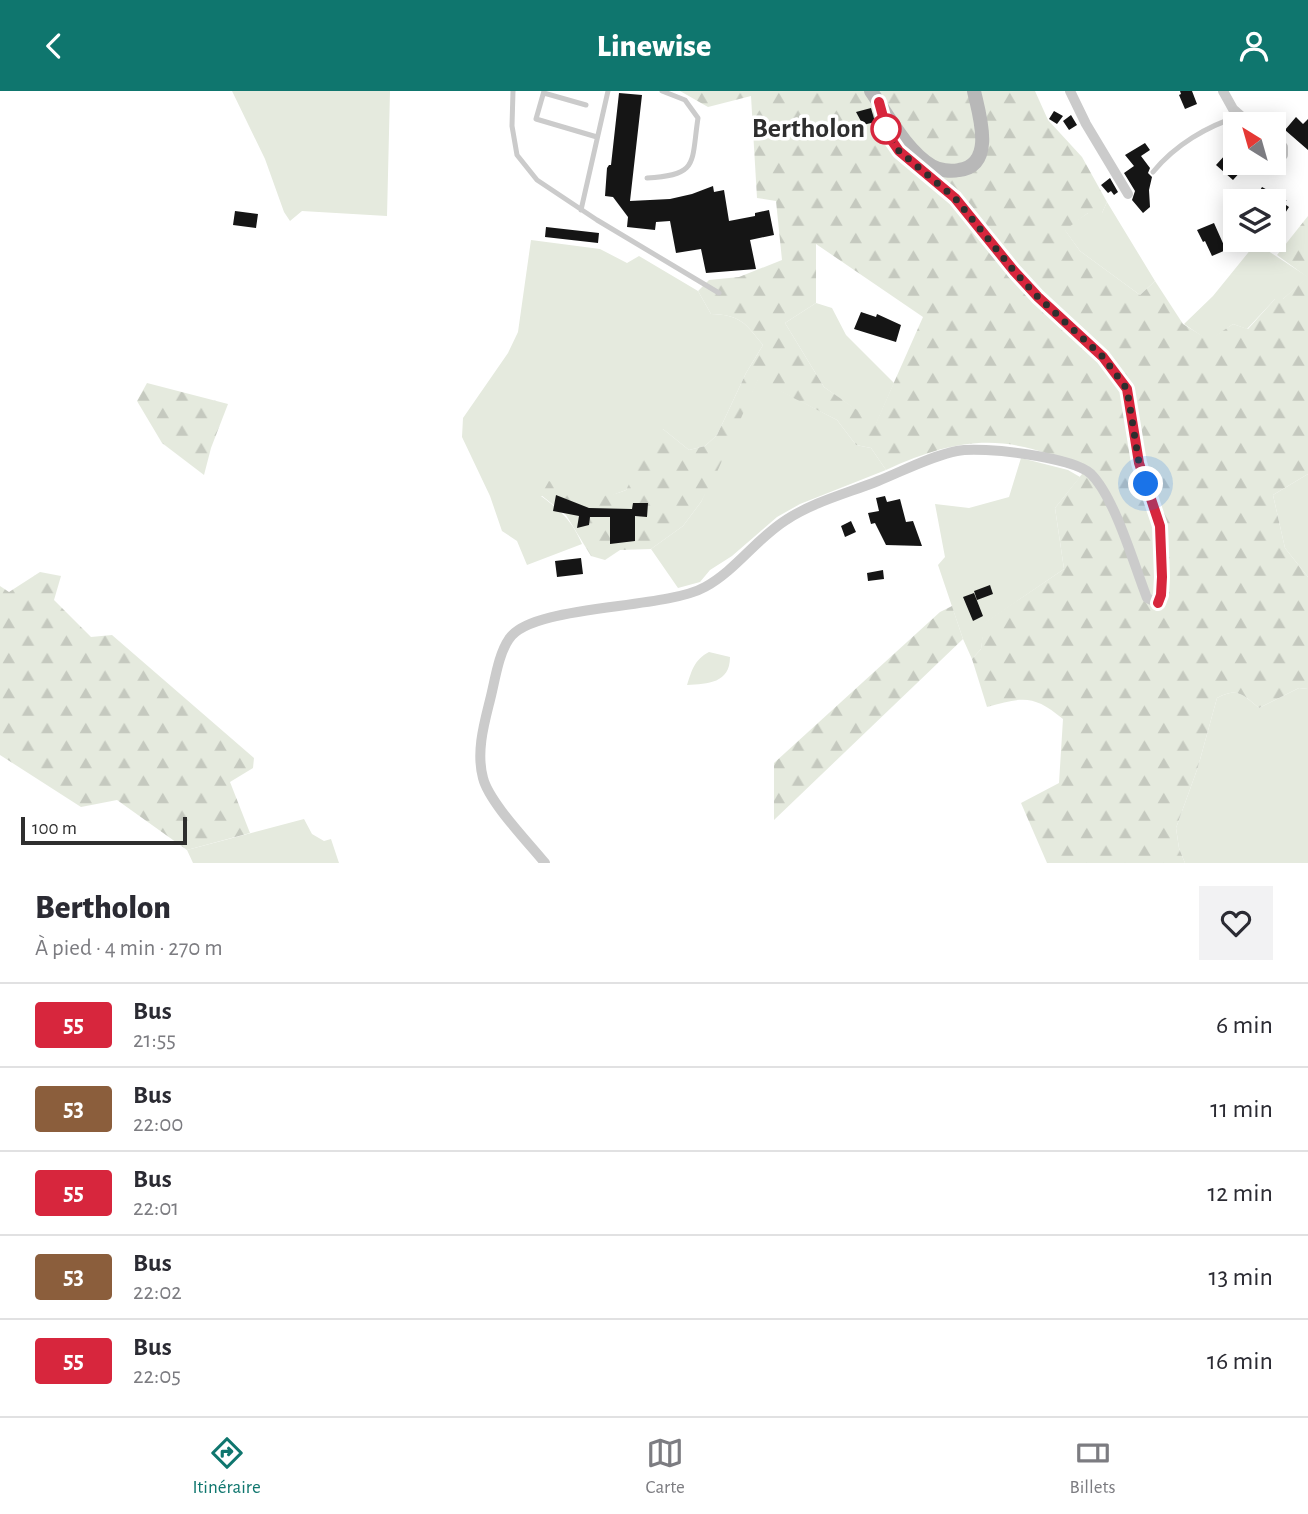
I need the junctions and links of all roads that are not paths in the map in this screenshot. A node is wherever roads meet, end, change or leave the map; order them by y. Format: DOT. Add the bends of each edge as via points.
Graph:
graph roads {
  1 [pos="513,91"];
  2 [pos="608,91"];
  3 [pos="662,91"];
  4 [pos="975,91"];
  5 [pos="1070,91"];
  6 [pos="1223,91"];
  7 [pos="544,92"];
  8 [pos="875,95"];
  9 [pos="586,105"];
  10 [pos="1236,112"];
  11 [pos="1223,123"];
  12 [pos="597,137"];
  13 [pos="1153,172"];
  14 [pos="647,178"];
  15 [pos="1128,194"];
  16 [pos="581,209"];
  17 [pos="719,293"];
  18 [pos="545,863"];
  1 -- 16 [label="lane" via="517,155 537,180"];
  2 -- 12 [label="lane"];
  3 -- 14 [label="lane" via="685,100 698,118 691,165 668,177"];
  4 -- 8 [label="street" via="982,145 972,164 957,171 933,166 920,156"];
  5 -- 15 [label="street"];
  6 -- 10 [label="street"];
  7 -- 9 [label="lane"];
  7 -- 12 [label="lane" via="536,119"];
  8 -- 18 [label="street" via="888,135 899,151 955,198 1014,271 1103,357 1127,389 1139,463 1160,526 1158,603 1147,598 1107,493 1089,472 1049,458 958,450 799,512 770,530 702,589 532,622 507,641 483,727 481,767 494,799"];
  11 -- 13 [label="lane" via="1167,155"];
  12 -- 16 [label="lane"];
  16 -- 17 [label="lane"];
}
